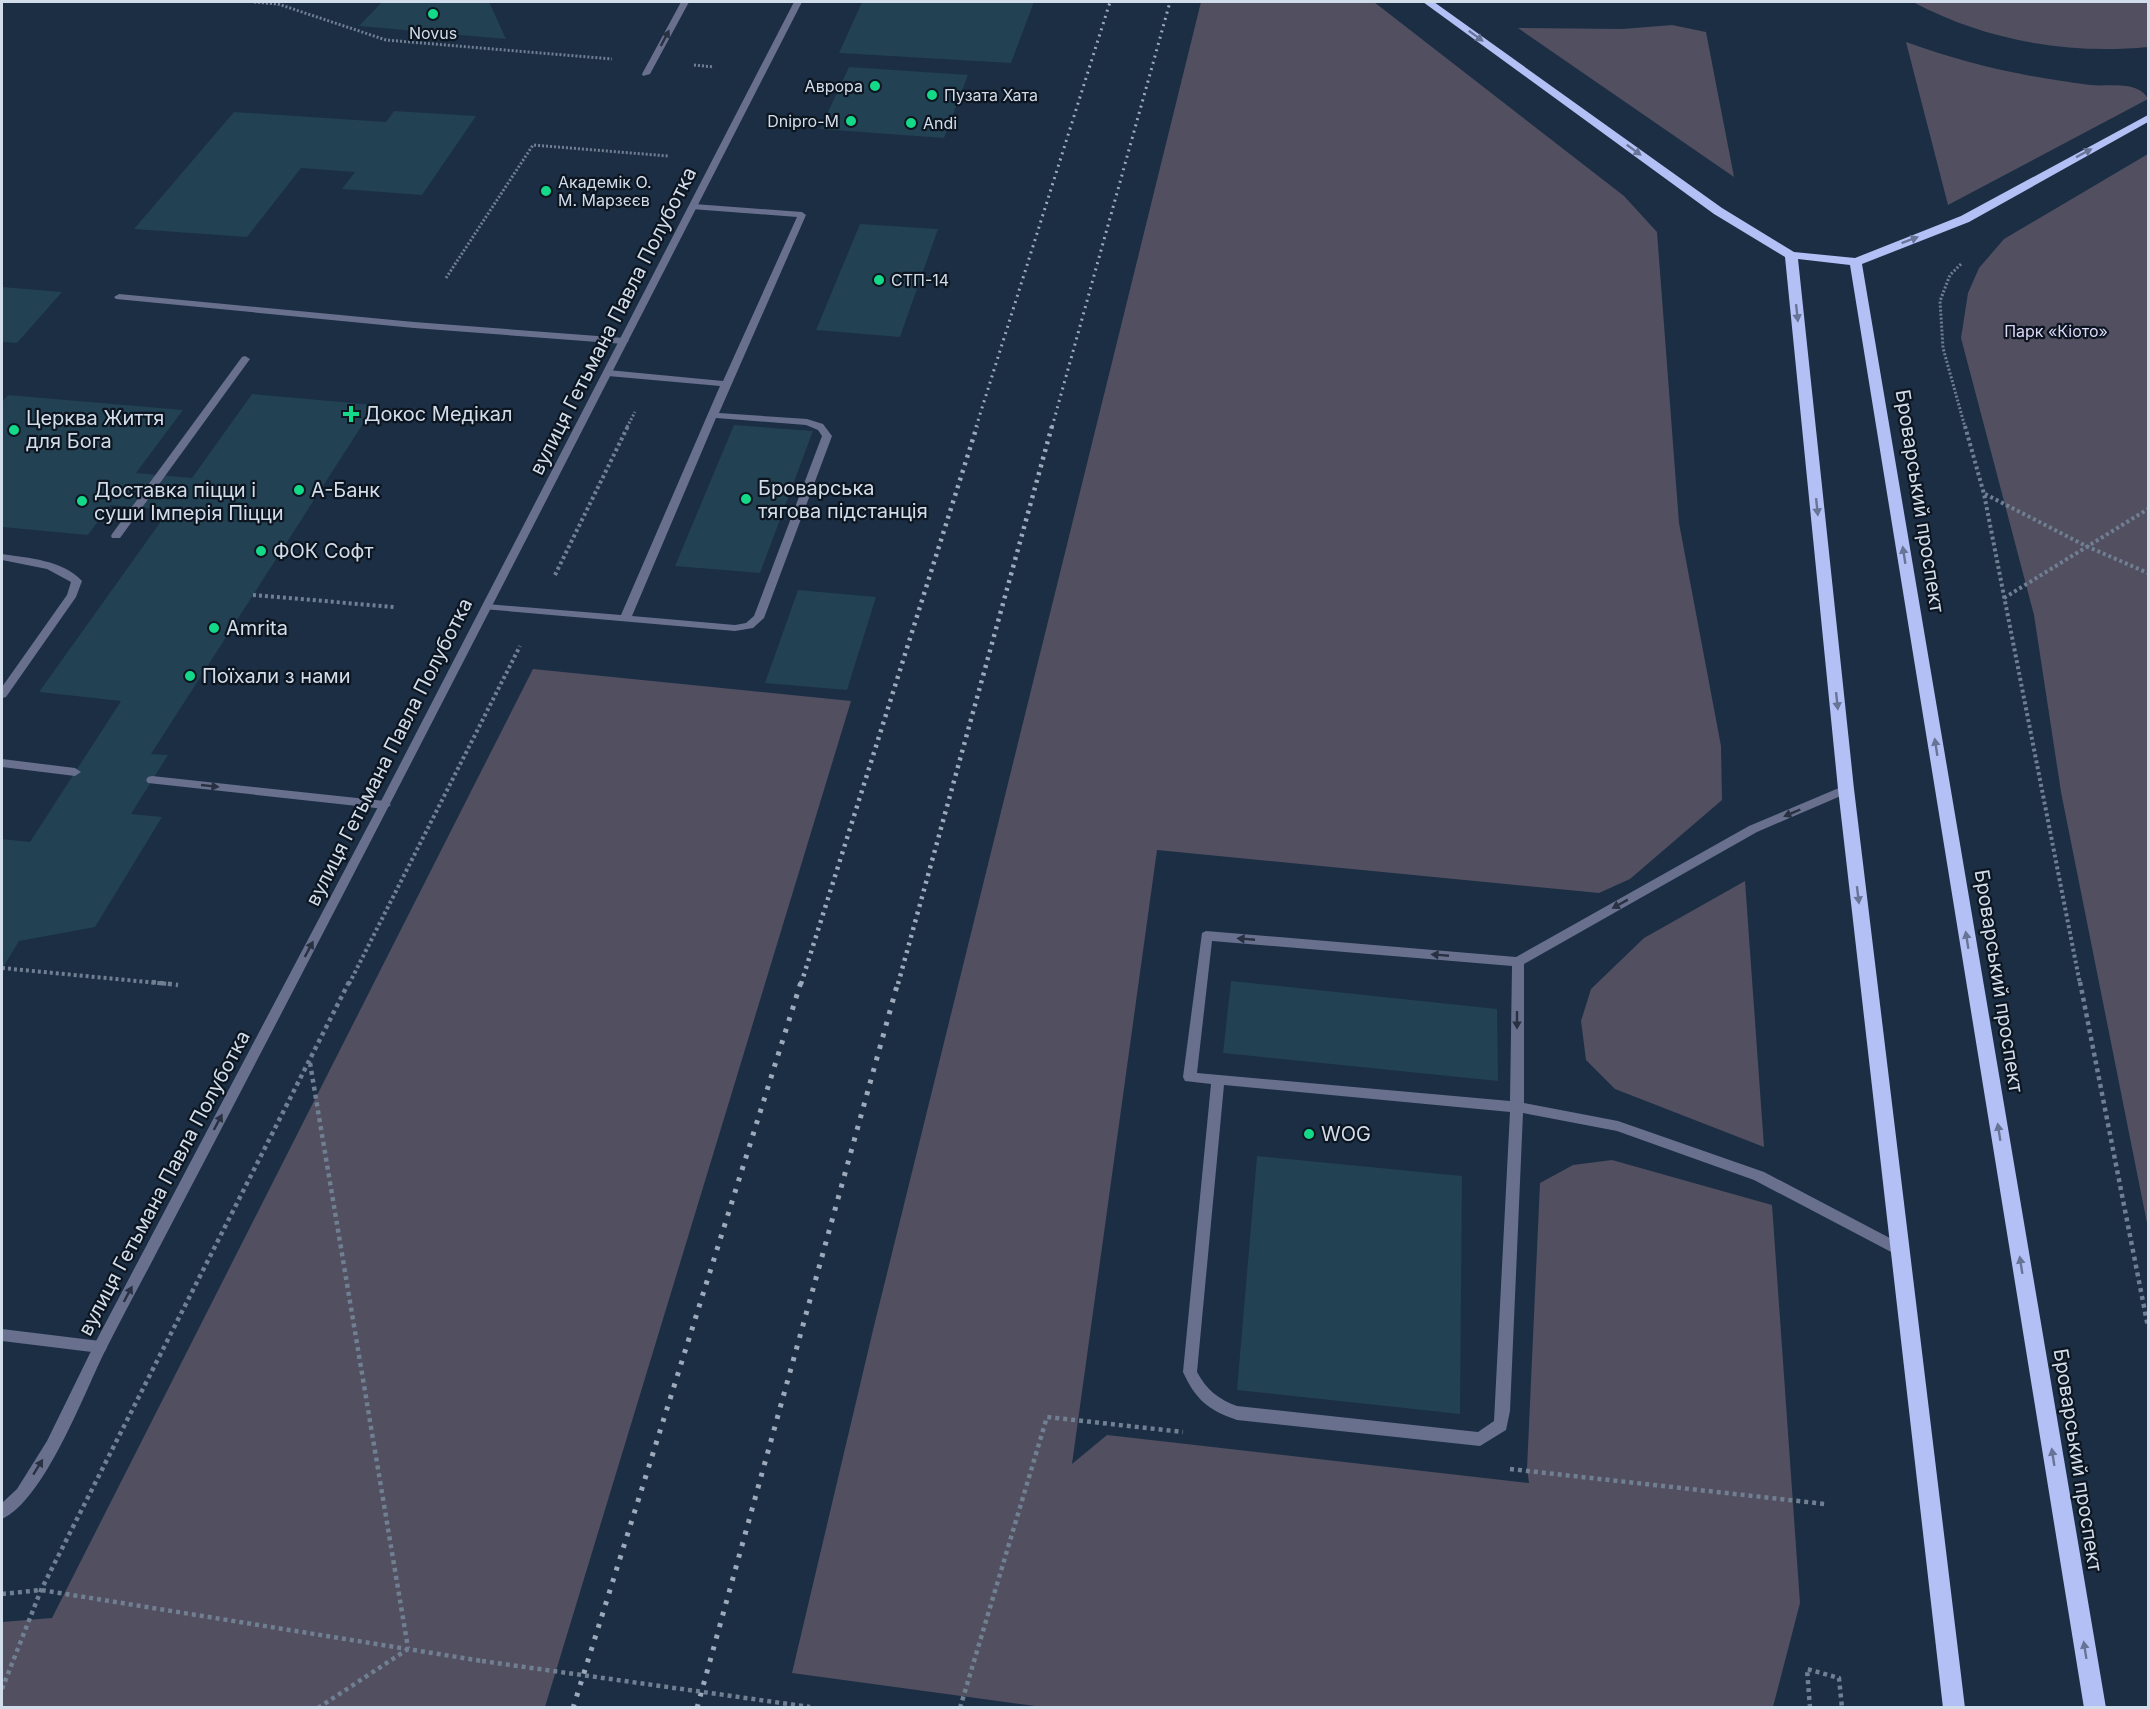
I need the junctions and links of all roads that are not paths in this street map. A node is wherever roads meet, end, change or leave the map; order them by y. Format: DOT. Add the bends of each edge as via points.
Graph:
graph roads {
  1 [pos="685,2"];
  2 [pos="798,2"];
  3 [pos="1428,2"];
  4 [pos="646,74"];
  5 [pos="2148,118"];
  6 [pos="694,207"];
  7 [pos="1791,255"];
  8 [pos="1856,262"];
  9 [pos="119,297"];
  10 [pos="424,314"];
  11 [pos="414,325"];
  12 [pos="624,341"];
  13 [pos="245,358"];
  14 [pos="608,373"];
  15 [pos="726,384"];
  16 [pos="712,415"];
  17 [pos="116,536"];
  18 [pos="2,557"];
  19 [pos="487,607"];
  20 [pos="625,619"];
  21 [pos="2,694"];
  22 [pos="2,764"];
  23 [pos="75,771"];
  24 [pos="152,780"];
  25 [pos="1846,789"];
  26 [pos="385,805"];
  27 [pos="1518,962"];
  28 [pos="1218,1081"];
  29 [pos="1517,1107"];
  30 [pos="1900,1250"];
  31 [pos="2,1335"];
  32 [pos="100,1347"];
  33 [pos="2,1512"];
  34 [pos="1954,1707"];
  35 [pos="2095,1707"];
  4 -- 1 [label="street, one-way"];
  2 -- 6 [label="street, вулиця Гетьмана Павла Полуботка"];
  3 -- 7 [label="highway, one-way" via="1718,211"];
  8 -- 5 [label="highway, one-way" via="1965,219"];
  6 -- 12 [label="street, вулиця Гетьмана Павла Полуботка"];
  6 -- 15 [label="street" via="802,215"];
  7 -- 8 [label="highway"];
  7 -- 25 [label="highway, one-way"];
  35 -- 8 [label="highway, Броварський проспект, one-way"];
  9 -- 11 [label="street"];
  10 -- 11 [label="street"];
  11 -- 12 [label="street"];
  12 -- 14 [label="street, вулиця Гетьмана Павла Полуботка"];
  13 -- 17 [label="street"];
  14 -- 15 [label="street"];
  14 -- 19 [label="street, вулиця Гетьмана Павла Полуботка"];
  15 -- 16 [label="street"];
  16 -- 20 [label="street"];
  16 -- 20 [label="street" via="807,422 818,425 827,436 763,610 754,622 735,628"];
  18 -- 21 [label="street" via="53,567 77,582 72,595"];
  19 -- 20 [label="street"];
  19 -- 26 [label="street, вулиця Гетьмана Павла Полуботка"];
  22 -- 23 [label="street"];
  24 -- 26 [label="street, one-way"];
  25 -- 27 [label="street, one-way" via="1753,829"];
  25 -- 30 [label="highway, one-way"];
  32 -- 26 [label="street, вулиця Гетьмана Павла Полуботка, one-way"];
  27 -- 28 [label="street, one-way" via="1206,936 1190,1077"];
  27 -- 29 [label="street, one-way"];
  28 -- 29 [label="street"];
  28 -- 29 [label="street" via="1190,1372 1197,1388 1211,1402 1237,1413 1480,1439 1501,1425 1503,1411"];
  29 -- 30 [label="street" via="1618,1126 1759,1176"];
  30 -- 34 [label="highway"];
  31 -- 32 [label="street"];
  33 -- 32 [label="street, вулиця Гетьмана Павла Полуботка, one-way" via="22,1494 52,1446"];
}
